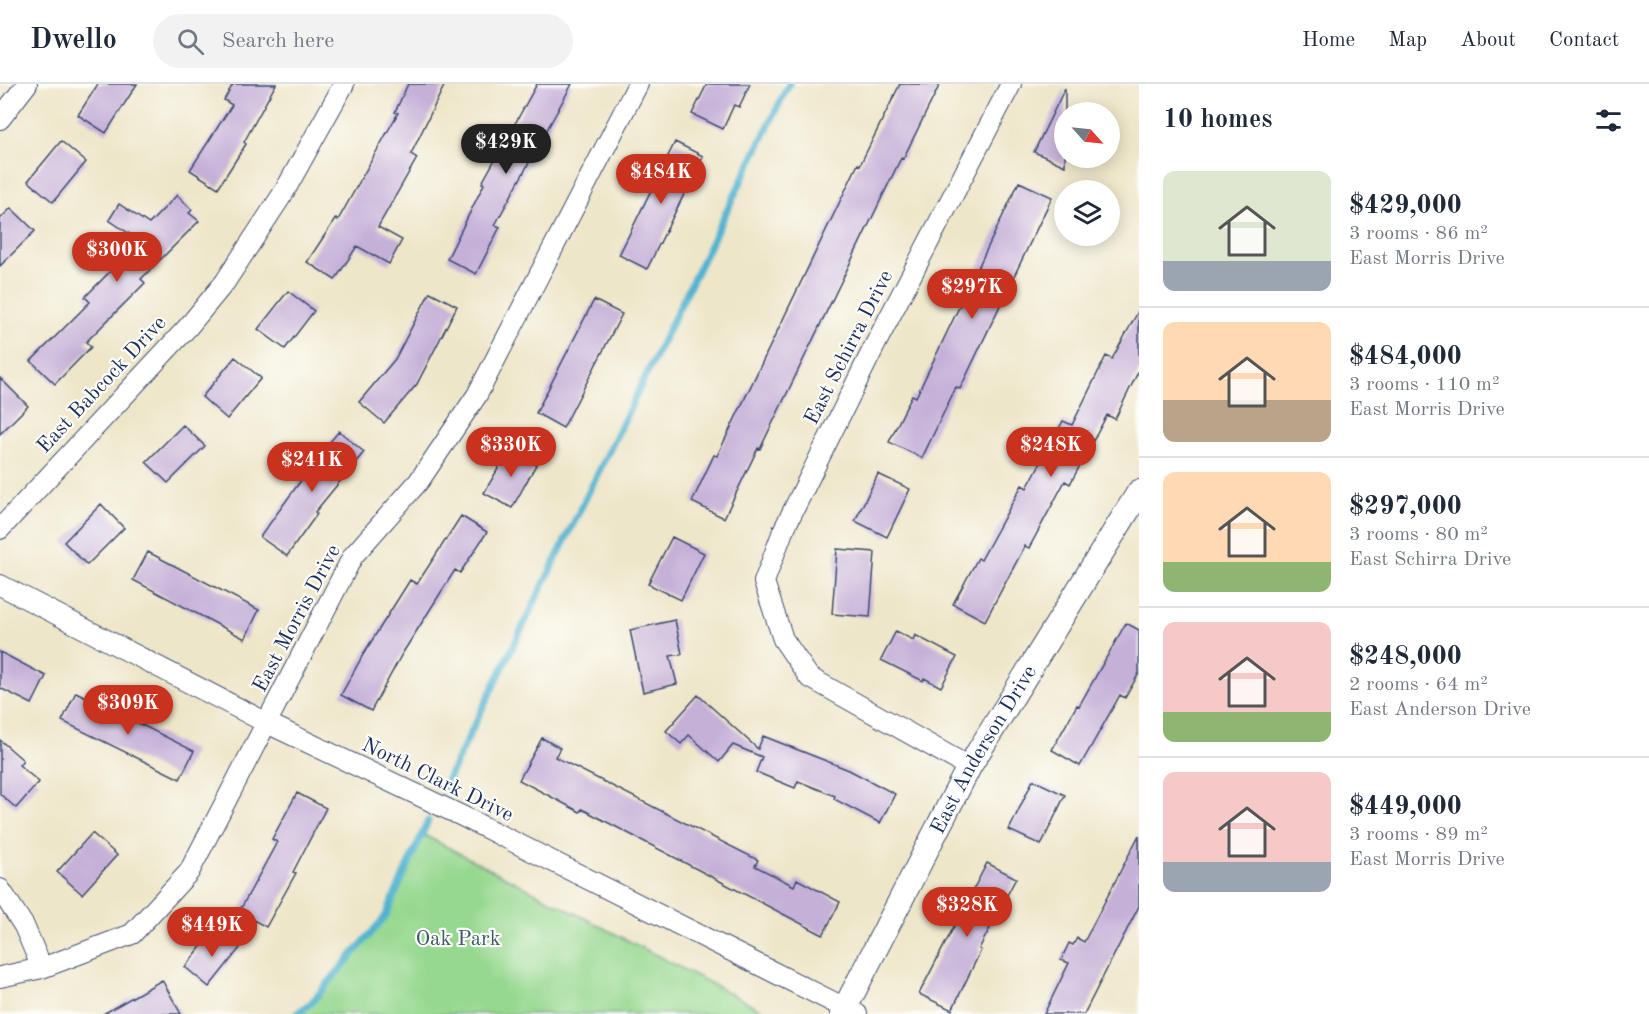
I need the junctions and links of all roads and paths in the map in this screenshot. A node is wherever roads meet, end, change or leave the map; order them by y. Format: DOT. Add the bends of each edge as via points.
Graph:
graph roads {
  1 [pos="27,84"];
  2 [pos="344,84"];
  3 [pos="638,84"];
  4 [pos="1011,84"];
  5 [pos="0,119"];
  6 [pos="1139,492"];
  7 [pos="0,529"];
  8 [pos="0,585"];
  9 [pos="267,723"];
  10 [pos="969,767"];
  11 [pos="0,889"];
  12 [pos="42,968"];
  13 [pos="0,977"];
  14 [pos="848,1012"];
  1 -- 5 [label="street"];
  2 -- 7 [label="street, East Babcock Drive" via="284,192 225,282"];
  3 -- 9 [label="street, East Morris Drive" via="482,386 419,481 353,556"];
  4 -- 10 [label="street, East Schirra Drive" via="875,345 783,531 764,582 783,639 809,677"];
  6 -- 10 [label="street, East Anderson Drive"];
  8 -- 9 [label="street, North Clark Drive"];
  9 -- 12 [label="street, East Morris Drive" via="189,872 132,934"];
  9 -- 14 [label="street, North Clark Drive" via="462,816"];
  10 -- 14 [label="street, East Anderson Drive"];
  11 -- 12 [label="street" via="24,926"];
  12 -- 13 [label="street, East Morris Drive"];
}
